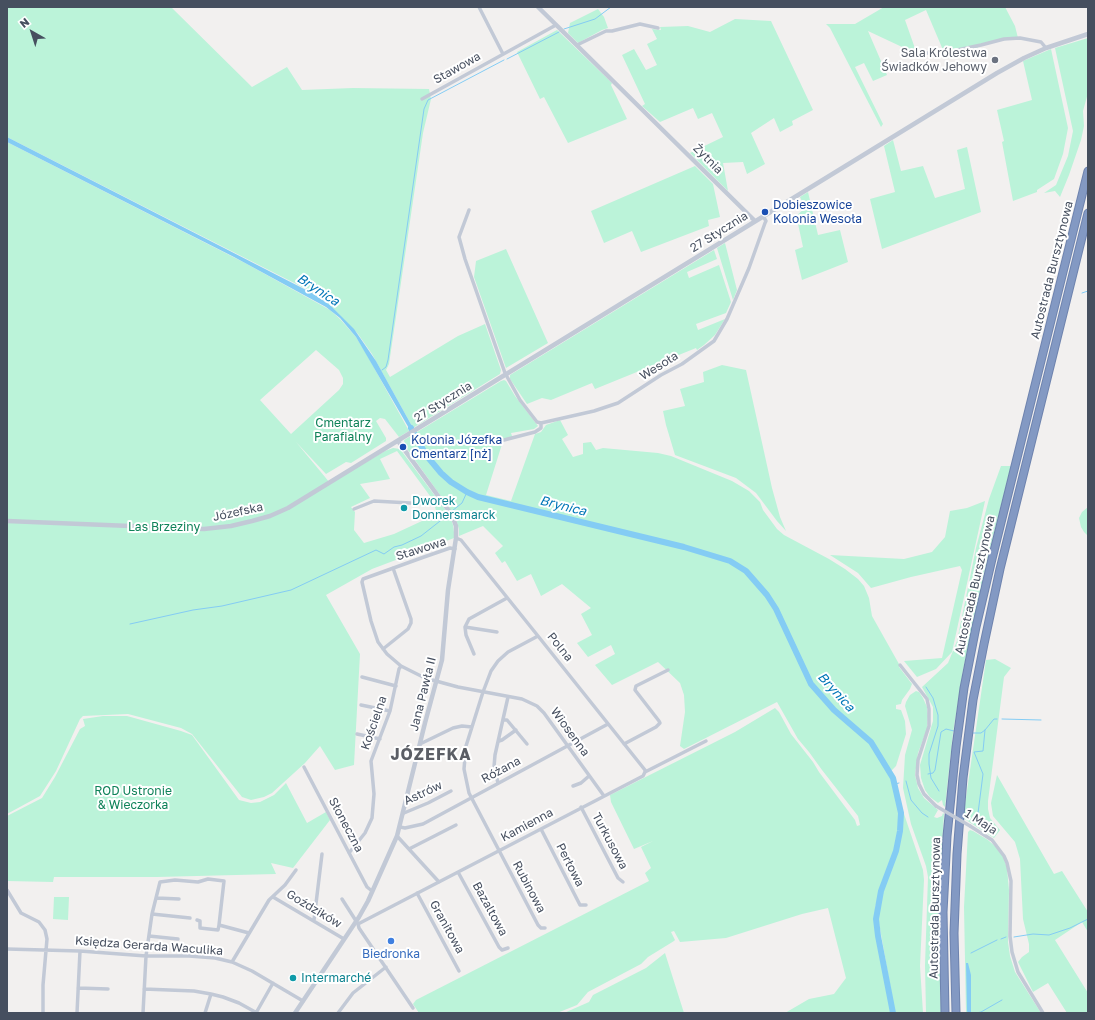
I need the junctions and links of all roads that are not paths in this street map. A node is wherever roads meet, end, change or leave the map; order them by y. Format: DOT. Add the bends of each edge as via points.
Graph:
graph roads {
  1 [pos="479,7"];
  2 [pos="538,7"];
  3 [pos="556,25"];
  4 [pos="658,28"];
  5 [pos="1088,34"];
  6 [pos="577,45"];
  7 [pos="1046,48"];
  8 [pos="922,53"];
  9 [pos="503,54"];
  10 [pos="422,99"];
  11 [pos="1088,172"];
  12 [pos="469,210"];
  13 [pos="1088,213"];
  14 [pos="763,216"];
  15 [pos="755,221"];
  16 [pos="506,375"];
  17 [pos="541,424"];
  18 [pos="407,436"];
  19 [pos="504,440"];
  20 [pos="398,441"];
  21 [pos="443,503"];
  22 [pos="354,509"];
  23 [pos="7,521"];
  24 [pos="456,538"];
  25 [pos="455,548"];
  26 [pos="393,568"];
  27 [pos="507,598"];
  28 [pos="465,627"];
  29 [pos="497,632"];
  30 [pos="538,636"];
  31 [pos="383,649"];
  32 [pos="474,654"];
  33 [pos="900,665"];
  34 [pos="402,666"];
  35 [pos="668,670"];
  36 [pos="362,677"];
  37 [pos="437,682"];
  38 [pos="396,686"];
  39 [pos="482,692"];
  40 [pos="508,697"];
  41 [pos="361,705"];
  42 [pos="390,711"];
  43 [pos="503,720"];
  44 [pos="608,724"];
  45 [pos="472,727"];
  46 [pos="516,730"];
  47 [pos="358,734"];
  48 [pos="380,739"];
  49 [pos="706,740"];
  50 [pos="499,741"];
  51 [pos="420,744"];
  52 [pos="527,744"];
  53 [pos="624,744"];
  54 [pos="568,745"];
  55 [pos="304,767"];
  56 [pos="645,772"];
  57 [pos="589,776"];
  58 [pos="498,783"];
  59 [pos="573,786"];
  60 [pos="451,791"];
  61 [pos="604,796"];
  62 [pos="471,797"];
  63 [pos="581,807"];
  64 [pos="404,813"];
  65 [pos="456,825"];
  66 [pos="400,827"];
  67 [pos="541,829"];
  68 [pos="397,836"];
  69 [pos="409,849"];
  70 [pos="499,850"];
  71 [pos="349,853"];
  72 [pos="322,854"];
  73 [pos="296,870"];
  74 [pos="458,872"];
  75 [pos="439,882"];
  76 [pos="623,882"];
  77 [pos="7,890"];
  78 [pos="372,892"];
  79 [pos="417,893"];
  80 [pos="273,897"];
  81 [pos="157,898"];
  82 [pos="179,899"];
  83 [pos="342,899"];
  84 [pos="586,905"];
  85 [pos="152,914"];
  86 [pos="190,918"];
  87 [pos="197,920"];
  88 [pos="314,920"];
  89 [pos="357,922"];
  90 [pos="219,926"];
  91 [pos="545,928"];
  92 [pos="249,933"];
  93 [pos="149,936"];
  94 [pos="178,939"];
  95 [pos="344,940"];
  96 [pos="508,948"];
  97 [pos="7,949"];
  98 [pos="46,950"];
  99 [pos="80,951"];
  100 [pos="146,956"];
  101 [pos="232,962"];
  102 [pos="386,967"];
  103 [pos="459,971"];
  104 [pos="274,983"];
  105 [pos="78,988"];
  106 [pos="108,989"];
  107 [pos="144,989"];
  108 [pos="211,994"];
  109 [pos="303,1001"];
  110 [pos="413,1008"];
  111 [pos="43,1013"];
  112 [pos="77,1013"];
  113 [pos="143,1013"];
  114 [pos="205,1013"];
  115 [pos="256,1013"];
  116 [pos="295,1013"];
  117 [pos="338,1013"];
  118 [pos="945,1013"];
  119 [pos="956,1013"];
  120 [pos="1043,1013"];
  1 -- 9 [label="street"];
  2 -- 3 [label="street, Żytnia"];
  3 -- 6 [label="street, Żytnia"];
  3 -- 9 [label="street, Stawowa"];
  4 -- 6 [label="street" via="640,24 606,31"];
  5 -- 7 [label="street, 27 Stycznia"];
  6 -- 15 [label="street, Żytnia"];
  7 -- 8 [label="street" via="1039,41 1020,38 1004,39 943,53"];
  7 -- 14 [label="street, 27 Stycznia" via="997,73"];
  9 -- 10 [label="street, Stawowa"];
  11 -- 118 [label="highway, Autostrada Bursztynowa" via="990,566 964,688 947,836 943,918"];
  12 -- 16 [label="street" via="459,237"];
  13 -- 119 [label="highway, Autostrada Bursztynowa" via="1001,563 973,700 957,848 954,933"];
  14 -- 15 [label="street, 27 Stycznia"];
  14 -- 17 [label="street, Wesoła" via="766,221 749,268 727,319 714,340 682,364 618,404"];
  15 -- 16 [label="street, 27 Stycznia"];
  16 -- 17 [label="street" via="520,400"];
  16 -- 18 [label="street, 27 Stycznia"];
  17 -- 19 [label="street" via="541,428 535,432"];
  18 -- 20 [label="street, Józefska"];
  20 -- 21 [label="street, Jana Pawła II"];
  20 -- 23 [label="street, Józefska" via="288,508 270,516 231,526 204,529"];
  21 -- 22 [label="street" via="374,501"];
  21 -- 24 [label="street, Jana Pawła II" via="457,528"];
  24 -- 25 [label="street, Jana Pawła II"];
  24 -- 27 [label="street, Polna" via="461,540"];
  25 -- 26 [label="street, Stawowa"];
  25 -- 37 [label="street, Jana Pawła II" via="448,590 442,660"];
  26 -- 31 [label="street" via="411,622 408,629"];
  26 -- 31 [label="street, Stawowa" via="366,577 362,582 374,632"];
  27 -- 28 [label="street" via="473,616"];
  27 -- 30 [label="street, Polna"];
  28 -- 29 [label="street"];
  28 -- 32 [label="street" via="467,640"];
  30 -- 39 [label="street, Rubinowa" via="515,648 498,661 490,671"];
  30 -- 44 [label="street, Polna"];
  31 -- 34 [label="street, Wiosenna"];
  33 -- 120 [label="street, 1 Maja, bridge" via="927,699 929,709 929,726 918,760 919,784 924,794 936,806 992,840 1008,863 1011,881 1012,952 1018,972"];
  34 -- 37 [label="street, Wiosenna"];
  34 -- 38 [label="street, Kościelna" via="399,669"];
  35 -- 53 [label="street" via="636,686 636,690 660,723"];
  36 -- 38 [label="street"];
  37 -- 39 [label="street, Wiosenna"];
  37 -- 51 [label="street, Jana Pawła II"];
  38 -- 42 [label="street, Kościelna"];
  39 -- 40 [label="street, Wiosenna"];
  39 -- 45 [label="street, Rubinowa"];
  40 -- 43 [label="street"];
  40 -- 54 [label="street, Wiosenna" via="537,706"];
  41 -- 42 [label="street"];
  42 -- 48 [label="street, Kościelna"];
  43 -- 46 [label="street" via="507,720"];
  43 -- 50 [label="street"];
  44 -- 53 [label="street, Polna"];
  44 -- 54 [label="street, Różana"];
  45 -- 51 [label="street" via="453,728"];
  45 -- 62 [label="street, Rubinowa" via="464,760"];
  46 -- 50 [label="street"];
  46 -- 52 [label="street"];
  47 -- 48 [label="street"];
  48 -- 71 [label="street, Kościelna" via="371,761 374,794 372,818 365,833"];
  49 -- 56 [label="street, Kamienna"];
  50 -- 58 [label="street" via="494,767"];
  51 -- 64 [label="street, Jana Pawła II"];
  53 -- 56 [label="street, Polna"];
  54 -- 57 [label="street, Wiosenna"];
  54 -- 58 [label="street, Różana"];
  55 -- 71 [label="street, Słoneczna"];
  56 -- 61 [label="street, Kamienna" via="643,776"];
  57 -- 59 [label="street"];
  57 -- 61 [label="street, Wiosenna"];
  58 -- 62 [label="street, Różana"];
  60 -- 64 [label="street, Astrów"];
  61 -- 63 [label="street, Kamienna"];
  62 -- 66 [label="street, Różana" via="423,824"];
  62 -- 70 [label="street, Rubinowa"];
  63 -- 67 [label="street, Kamienna"];
  63 -- 76 [label="street, Turkusowa" via="618,878"];
  64 -- 66 [label="street, Jana Pawła II"];
  65 -- 69 [label="street"];
  66 -- 68 [label="street, Jana Pawła II"];
  67 -- 70 [label="street, Kamienna"];
  67 -- 84 [label="street, Perłowa" via="580,904"];
  68 -- 69 [label="street"];
  68 -- 78 [label="street, Jana Pawła II"];
  69 -- 75 [label="street"];
  70 -- 74 [label="street, Kamienna"];
  70 -- 91 [label="street, Rubinowa" via="538,925"];
  71 -- 78 [label="street, Słoneczna"];
  72 -- 88 [label="street"];
  73 -- 80 [label="street"];
  74 -- 75 [label="street, Kamienna"];
  74 -- 96 [label="street, Bazaltowa" via="499,947 502,950"];
  75 -- 79 [label="street, Kamienna"];
  77 -- 98 [label="street" via="21,913 39,922 45,930"];
  78 -- 89 [label="street, Jana Pawła II"];
  79 -- 89 [label="street, Kamienna"];
  79 -- 103 [label="street, Granitowa"];
  80 -- 88 [label="street, Goździków"];
  80 -- 92 [label="street"];
  81 -- 82 [label="street"];
  81 -- 85 [label="street"];
  81 -- 90 [label="street" via="160,882 224,881"];
  83 -- 89 [label="street"];
  85 -- 86 [label="street"];
  85 -- 93 [label="street"];
  87 -- 90 [label="street" via="200,921 200,928 218,930"];
  88 -- 95 [label="street, Goździków"];
  89 -- 95 [label="street, Jana Pawła II"];
  89 -- 102 [label="street"];
  90 -- 92 [label="street"];
  92 -- 101 [label="street"];
  93 -- 94 [label="street"];
  93 -- 100 [label="street"];
  95 -- 109 [label="street, Jana Pawła II"];
  97 -- 98 [label="street, Księdza Gerarda Waculika"];
  98 -- 99 [label="street, Księdza Gerarda Waculika"];
  98 -- 111 [label="street"];
  99 -- 100 [label="street, Księdza Gerarda Waculika"];
  99 -- 105 [label="street"];
  100 -- 101 [label="street, Księdza Gerarda Waculika" via="189,956"];
  100 -- 107 [label="street"];
  101 -- 104 [label="street, Księdza Gerarda Waculika"];
  102 -- 110 [label="street"];
  102 -- 117 [label="street" via="353,993"];
  104 -- 109 [label="street, Księdza Gerarda Waculika"];
  104 -- 115 [label="street"];
  105 -- 106 [label="street"];
  105 -- 112 [label="street"];
  107 -- 108 [label="street"];
  107 -- 113 [label="street"];
  108 -- 114 [label="street"];
  108 -- 115 [label="street" via="238,1003"];
  109 -- 116 [label="street, Jana Pawła II"];
}
